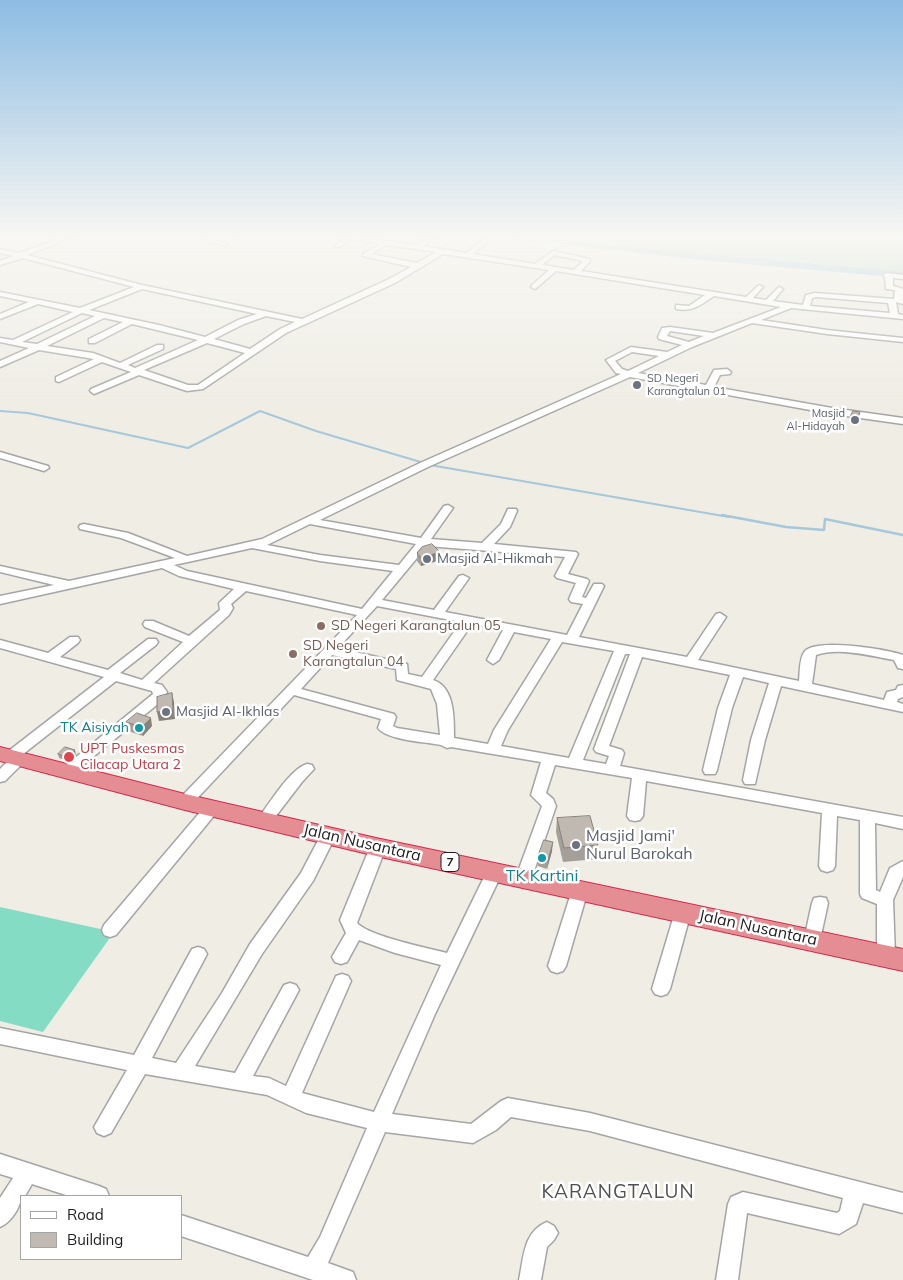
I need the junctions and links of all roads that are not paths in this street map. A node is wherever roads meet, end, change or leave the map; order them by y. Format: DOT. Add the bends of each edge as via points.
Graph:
graph roads {
  1 [pos="15,297"];
  2 [pos="116,297"];
  3 [pos="185,297"];
  4 [pos="355,297"];
  5 [pos="691,297"];
  6 [pos="708,297"];
  7 [pos="730,297"];
  8 [pos="748,297"];
  9 [pos="772,297"];
  10 [pos="810,297"];
  11 [pos="836,297"];
  12 [pos="745,299"];
  13 [pos="39,301"];
  14 [pos="768,302"];
  15 [pos="898,302"];
  16 [pos="735,305"];
  17 [pos="790,306"];
  18 [pos="679,307"];
  19 [pos="806,308"];
  20 [pos="83,310"];
  21 [pos="670,313"];
  22 [pos="265,314"];
  23 [pos="104,315"];
  24 [pos="894,316"];
  25 [pos="0,317"];
  26 [pos="131,321"];
  27 [pos="301,321"];
  28 [pos="753,321"];
  29 [pos="314,325"];
  30 [pos="827,332"];
  31 [pos="714,336"];
  32 [pos="883,338"];
  33 [pos="0,340"];
  34 [pos="208,340"];
  35 [pos="903,340"];
  36 [pos="92,341"];
  37 [pos="15,342"];
  38 [pos="825,343"];
  39 [pos="689,345"];
  40 [pos="38,346"];
  41 [pos="160,346"];
  42 [pos="250,352"];
  43 [pos="667,355"];
  44 [pos="101,359"];
  45 [pos="0,364"];
  46 [pos="122,365"];
  47 [pos="138,370"];
  48 [pos="727,372"];
  49 [pos="629,374"];
  50 [pos="59,379"];
  51 [pos="710,387"];
  52 [pos="94,392"];
  53 [pos="903,422"];
  54 [pos="0,455"];
  55 [pos="44,468"];
  56 [pos="448,508"];
  57 [pos="512,511"];
  58 [pos="310,521"];
  59 [pos="84,527"];
  60 [pos="461,534"];
  61 [pos="424,542"];
  62 [pos="454,544"];
  63 [pos="254,545"];
  64 [pos="485,547"];
  65 [pos="188,560"];
  66 [pos="163,564"];
  67 [pos="401,569"];
  68 [pos="0,570"];
  69 [pos="463,578"];
  70 [pos="71,585"];
  71 [pos="598,586"];
  72 [pos="242,588"];
  73 [pos="0,600"];
  74 [pos="374,602"];
  75 [pos="590,602"];
  76 [pos="365,613"];
  77 [pos="437,614"];
  78 [pos="720,617"];
  79 [pos="469,620"];
  80 [pos="149,624"];
  81 [pos="510,628"];
  82 [pos="565,639"];
  83 [pos="74,640"];
  84 [pos="191,641"];
  85 [pos="152,642"];
  86 [pos="0,644"];
  87 [pos="621,649"];
  88 [pos="329,650"];
  89 [pos="637,652"];
  90 [pos="50,658"];
  91 [pos="493,660"];
  92 [pos="690,662"];
  93 [pos="903,665"];
  94 [pos="738,672"];
  95 [pos="112,676"];
  96 [pos="776,680"];
  97 [pos="425,682"];
  98 [pos="144,685"];
  99 [pos="805,687"];
  100 [pos="903,689"];
  101 [pos="290,690"];
  102 [pos="897,707"];
  103 [pos="448,742"];
  104 [pos="492,750"];
  105 [pos="549,760"];
  106 [pos="7,761"];
  107 [pos="574,764"];
  108 [pos="307,769"];
  109 [pos="710,770"];
  110 [pos="66,771"];
  111 [pos="611,771"];
  112 [pos="640,776"];
  113 [pos="750,780"];
  114 [pos="185,802"];
  115 [pos="212,808"];
  116 [pos="830,809"];
  117 [pos="635,816"];
  118 [pos="867,816"];
  119 [pos="264,821"];
  120 [pos="903,823"];
  121 [pos="328,835"];
  122 [pos="378,847"];
  123 [pos="827,866"];
  124 [pos="903,867"];
  125 [pos="495,871"];
  126 [pos="524,877"];
  127 [pos="580,890"];
  128 [pos="886,900"];
  129 [pos="820,903"];
  130 [pos="683,912"];
  131 [pos="110,930"];
  132 [pos="355,932"];
  133 [pos="812,940"];
  134 [pos="198,954"];
  135 [pos="340,956"];
  136 [pos="895,958"];
  137 [pos="452,961"];
  138 [pos="556,966"];
  139 [pos="342,981"];
  140 [pos="661,989"];
  141 [pos="290,990"];
  142 [pos="0,1036"];
  143 [pos="140,1064"];
  144 [pos="181,1072"];
  145 [pos="240,1082"];
  146 [pos="291,1097"];
  147 [pos="380,1122"];
  148 [pos="104,1127"];
  149 [pos="0,1164"];
  150 [pos="28,1173"];
  151 [pos="855,1191"];
  152 [pos="96,1195"];
  153 [pos="903,1203"];
  154 [pos="0,1217"];
  155 [pos="182,1225"];
  156 [pos="547,1232"];
  157 [pos="313,1269"];
  158 [pos="345,1280"];
  159 [pos="530,1280"];
  160 [pos="726,1280"];
  1 -- 13 [label="street"];
  2 -- 20 [label="street"];
  3 -- 22 [label="street"];
  4 -- 27 [label="street"];
  5 -- 18 [label="street"];
  6 -- 18 [label="street" via="690,308"];
  7 -- 12 [label="street"];
  8 -- 12 [label="street"];
  9 -- 14 [label="street"];
  10 -- 19 [label="street"];
  11 -- 15 [label="street"];
  12 -- 14 [label="street"];
  12 -- 16 [label="street"];
  13 -- 20 [label="street"];
  13 -- 25 [label="street"];
  14 -- 17 [label="street"];
  15 -- 24 [label="street"];
  17 -- 19 [label="street"];
  17 -- 28 [label="street"];
  18 -- 21 [label="street"];
  19 -- 24 [label="street"];
  20 -- 23 [label="street"];
  20 -- 37 [label="street"];
  22 -- 27 [label="street"];
  22 -- 34 [label="street" via="241,322"];
  23 -- 26 [label="street"];
  23 -- 40 [label="street"];
  24 -- 32 [label="street"];
  26 -- 34 [label="street"];
  26 -- 36 [label="street"];
  27 -- 29 [label="street"];
  27 -- 42 [label="street"];
  28 -- 30 [label="street"];
  28 -- 31 [label="street"];
  30 -- 32 [label="street"];
  30 -- 38 [label="street"];
  31 -- 39 [label="street"];
  31 -- 39 [label="street" via="670,329 662,337"];
  32 -- 35 [label="street"];
  33 -- 37 [label="street"];
  34 -- 42 [label="street"];
  34 -- 47 [label="street"];
  37 -- 40 [label="street"];
  39 -- 43 [label="street"];
  40 -- 44 [label="street"];
  40 -- 45 [label="street"];
  41 -- 46 [label="street"];
  42 -- 47 [label="street" via="194,388"];
  43 -- 49 [label="street"];
  43 -- 49 [label="street" via="631,348 610,360 616,369"];
  44 -- 46 [label="street"];
  44 -- 50 [label="street"];
  46 -- 47 [label="street"];
  47 -- 52 [label="street"];
  48 -- 51 [label="street" via="717,372"];
  49 -- 51 [label="street"];
  49 -- 58 [label="street" via="427,463"];
  51 -- 53 [label="street"];
  54 -- 55 [label="street"];
  56 -- 61 [label="street"];
  57 -- 64 [label="street" via="506,526"];
  58 -- 61 [label="street"];
  58 -- 63 [label="street"];
  59 -- 65 [label="street" via="146,542"];
  60 -- 62 [label="street"];
  61 -- 62 [label="street"];
  61 -- 67 [label="street"];
  62 -- 64 [label="street"];
  63 -- 65 [label="street"];
  63 -- 67 [label="street"];
  64 -- 75 [label="street" via="572,554 561,576 583,581 575,599"];
  65 -- 66 [label="street"];
  66 -- 70 [label="street"];
  66 -- 72 [label="street" via="184,574"];
  67 -- 74 [label="street"];
  68 -- 70 [label="street"];
  69 -- 77 [label="street"];
  70 -- 73 [label="street"];
  71 -- 75 [label="street"];
  72 -- 76 [label="street"];
  72 -- 84 [label="street" via="225,603 226,612"];
  74 -- 76 [label="street"];
  74 -- 77 [label="street"];
  75 -- 82 [label="street"];
  76 -- 88 [label="street"];
  77 -- 79 [label="street"];
  78 -- 92 [label="street"];
  79 -- 81 [label="street"];
  79 -- 97 [label="street"];
  80 -- 84 [label="street"];
  81 -- 82 [label="street"];
  81 -- 91 [label="street"];
  82 -- 87 [label="street"];
  82 -- 104 [label="street" via="501,730"];
  83 -- 90 [label="street"];
  84 -- 98 [label="street"];
  85 -- 95 [label="street"];
  86 -- 90 [label="street"];
  87 -- 89 [label="street"];
  87 -- 107 [label="street"];
  88 -- 97 [label="street" via="402,667 402,677"];
  88 -- 101 [label="street"];
  89 -- 92 [label="street"];
  89 -- 111 [label="street" via="601,749 617,752"];
  90 -- 95 [label="street"];
  92 -- 94 [label="street"];
  93 -- 99 [label="street" via="898,657 840,649 814,651 807,662"];
  94 -- 96 [label="street"];
  94 -- 109 [label="street" via="725,708"];
  95 -- 98 [label="street"];
  95 -- 106 [label="street"];
  96 -- 99 [label="street"];
  96 -- 113 [label="street"];
  97 -- 103 [label="street" via="442,692"];
  98 -- 110 [label="street" via="157,688 159,696"];
  99 -- 102 [label="street"];
  100 -- 102 [label="street" via="900,694 892,695"];
  101 -- 103 [label="street" via="389,717 385,727 388,731"];
  101 -- 114 [label="street"];
  103 -- 104 [label="street"];
  104 -- 105 [label="street"];
  105 -- 107 [label="street"];
  105 -- 126 [label="street" via="538,796 549,806"];
  106 -- 110 [label="highway, Jalan Nusantara / 7"];
  107 -- 111 [label="street"];
  108 -- 119 [label="street"];
  110 -- 114 [label="highway, Jalan Nusantara / 7"];
  111 -- 112 [label="street"];
  112 -- 116 [label="street"];
  112 -- 117 [label="street"];
  114 -- 115 [label="highway, Jalan Nusantara / 7"];
  115 -- 119 [label="highway, Jalan Nusantara / 7"];
  115 -- 131 [label="street"];
  116 -- 118 [label="street"];
  116 -- 123 [label="street"];
  118 -- 120 [label="street"];
  118 -- 128 [label="street" via="868,894"];
  119 -- 121 [label="highway, Jalan Nusantara / 7"];
  121 -- 122 [label="highway, Jalan Nusantara / 7"];
  121 -- 144 [label="street" via="307,877 256,949"];
  122 -- 125 [label="highway, Jalan Nusantara / 7"];
  122 -- 132 [label="street" via="348,920"];
  124 -- 128 [label="street" via="896,872"];
  125 -- 126 [label="highway, Jalan Nusantara / 7"];
  125 -- 137 [label="street"];
  126 -- 127 [label="highway, Jalan Nusantara / 7"];
  127 -- 130 [label="highway, Jalan Nusantara / 7"];
  127 -- 138 [label="street"];
  128 -- 136 [label="street"];
  129 -- 133 [label="street"];
  130 -- 133 [label="highway, Jalan Nusantara / 7"];
  130 -- 140 [label="street"];
  132 -- 135 [label="street"];
  132 -- 137 [label="street"];
  133 -- 136 [label="highway, Jalan Nusantara / 7"];
  134 -- 143 [label="street"];
  137 -- 147 [label="street"];
  139 -- 146 [label="street"];
  141 -- 145 [label="street"];
  142 -- 143 [label="street"];
  143 -- 144 [label="street"];
  143 -- 148 [label="street"];
  144 -- 145 [label="street"];
  145 -- 146 [label="street" via="269,1087"];
  146 -- 147 [label="street" via="306,1104"];
  147 -- 151 [label="street" via="473,1134 511,1106 590,1122"];
  147 -- 157 [label="street"];
  149 -- 150 [label="street"];
  150 -- 152 [label="street"];
  150 -- 154 [label="street"];
  151 -- 153 [label="street"];
  151 -- 160 [label="street" via="849,1217 839,1224 743,1202 738,1204"];
  155 -- 157 [label="street"];
  156 -- 159 [label="street" via="538,1241"];
  157 -- 158 [label="street"];
}
